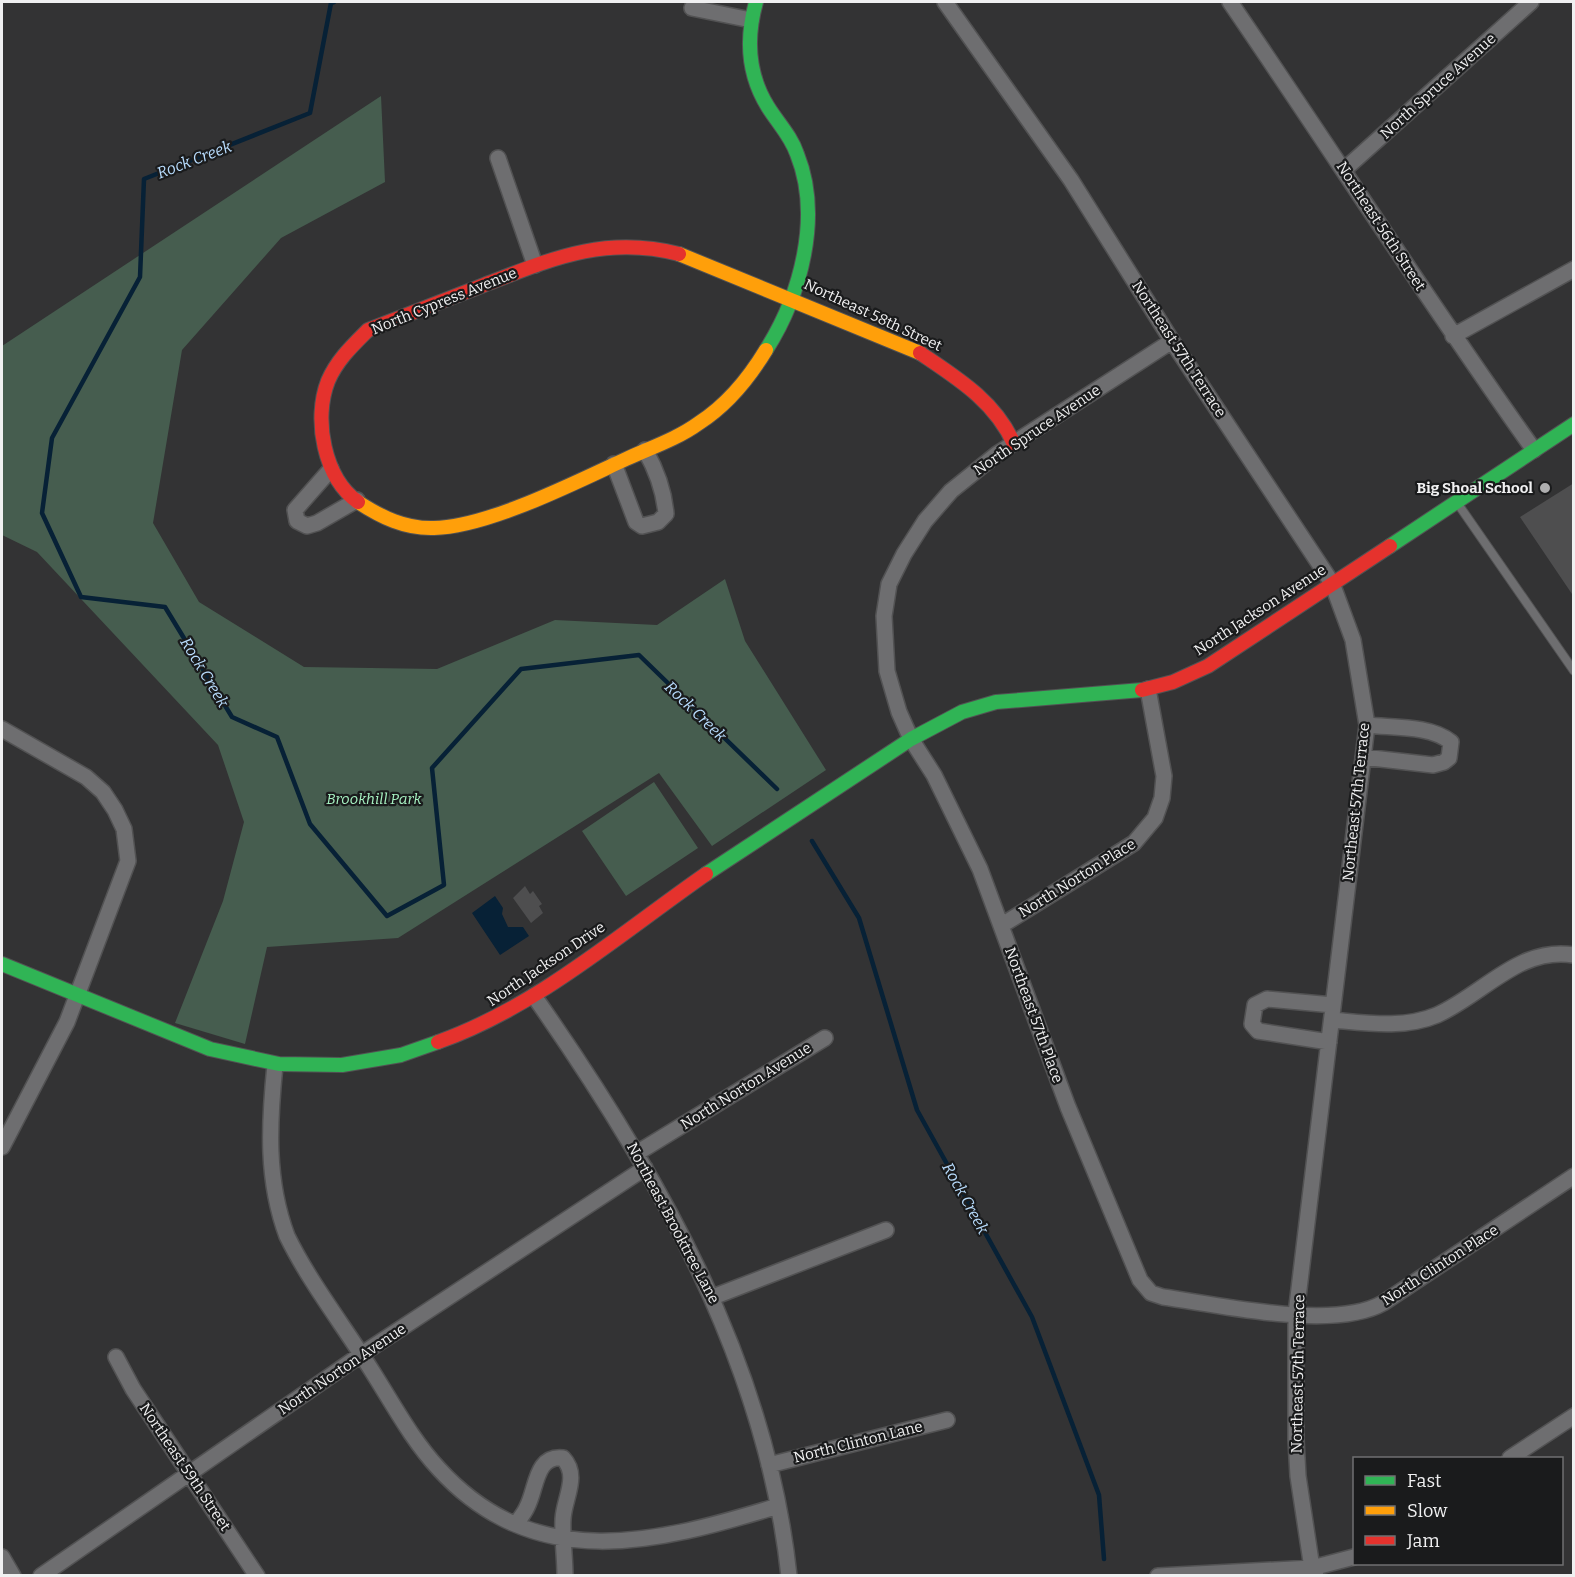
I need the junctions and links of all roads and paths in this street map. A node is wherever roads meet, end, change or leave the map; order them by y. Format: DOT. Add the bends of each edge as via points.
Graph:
graph roads {
  1 [pos="756,2"];
  2 [pos="945,2"];
  3 [pos="1230,2"];
  4 [pos="1531,2"];
  5 [pos="692,8"];
  6 [pos="751,20"];
  7 [pos="498,158"];
  8 [pos="1345,170"];
  9 [pos="535,265"];
  10 [pos="1574,269"];
  11 [pos="791,298"];
  12 [pos="1453,336"];
  13 [pos="1172,341"];
  14 [pos="1574,424"];
  15 [pos="1014,444"];
  16 [pos="645,450"];
  17 [pos="1534,450"];
  18 [pos="614,464"];
  19 [pos="331,469"];
  20 [pos="357,500"];
  21 [pos="1455,501"];
  22 [pos="1332,583"];
  23 [pos="1574,671"];
  24 [pos="1148,689"];
  25 [pos="1367,725"];
  26 [pos="2,729"];
  27 [pos="911,739"];
  28 [pos="1363,757"];
  29 [pos="807,807"];
  30 [pos="1002,925"];
  31 [pos="1568,954"];
  32 [pos="2,964"];
  33 [pos="77,995"];
  34 [pos="534,996"];
  35 [pos="1332,1013"];
  36 [pos="825,1038"];
  37 [pos="1329,1042"];
  38 [pos="275,1065"];
  39 [pos="2,1147"];
  40 [pos="637,1154"];
  41 [pos="645,1168"];
  42 [pos="1574,1176"];
  43 [pos="886,1230"];
  44 [pos="1151,1293"];
  45 [pos="713,1297"];
  46 [pos="1296,1314"];
  47 [pos="362,1354"];
  48 [pos="116,1357"];
  49 [pos="1574,1416"];
  50 [pos="947,1420"];
  51 [pos="1512,1457"];
  52 [pos="769,1465"];
  53 [pos="190,1474"];
  54 [pos="778,1506"];
  55 [pos="517,1523"];
  56 [pos="565,1540"];
  57 [pos="2,1557"];
  58 [pos="1353,1557"];
  59 [pos="1314,1572"];
  60 [pos="13,1575"];
  61 [pos="41,1575"];
  62 [pos="257,1575"];
  63 [pos="565,1575"];
  64 [pos="789,1575"];
  65 [pos="1158,1575"];
  1 -- 6 [label="street"];
  2 -- 13 [label="street, Northeast 57th Terrace" via="1071,180"];
  3 -- 8 [label="street, Northeast 56th Street"];
  4 -- 8 [label="street, North Spruce Avenue"];
  5 -- 6 [label="street"];
  6 -- 11 [label="street, Northeast 58th Street" via="750,52 758,86 789,135 807,189 805,247"];
  7 -- 9 [label="street, North Cypress Avenue"];
  8 -- 12 [label="street, Northeast 56th Street"];
  9 -- 11 [label="street, North Cypress Avenue" via="596,248 661,249 692,257"];
  9 -- 19 [label="street, North Cypress Avenue" via="368,330 346,350 330,375 321,415 321,435"];
  10 -- 12 [label="street"];
  11 -- 15 [label="street, Northeast 58th Street" via="940,364 993,410"];
  11 -- 16 [label="street, North Cypress Avenue" via="763,356 729,398 687,432"];
  12 -- 17 [label="street, Northeast 56th Street"];
  13 -- 15 [label="street, North Spruce Avenue"];
  13 -- 22 [label="street, Northeast 57th Terrace"];
  14 -- 17 [label="street, North Jackson Avenue"];
  15 -- 27 [label="street, North Spruce Avenue" via="966,478 938,506 914,537 889,584 884,638 887,671"];
  16 -- 18 [label="street, North Cypress Avenue"];
  16 -- 18 [label="street" via="657,471 664,496 666,514 658,522 642,526 636,522"];
  17 -- 21 [label="street, North Jackson Avenue"];
  18 -- 20 [label="street, North Cypress Avenue" via="499,512 438,528 405,526"];
  19 -- 20 [label="street, North Cypress Avenue"];
  19 -- 20 [label="street" via="300,501 295,510 297,521 307,526 317,523"];
  21 -- 22 [label="street, North Jackson Avenue"];
  21 -- 23 [label="lane"];
  22 -- 24 [label="street, North Jackson Avenue" via="1208,666"];
  22 -- 25 [label="street, Northeast 57th Terrace" via="1353,640"];
  24 -- 27 [label="street, North Jackson Avenue" via="994,702 940,722"];
  24 -- 30 [label="street, North Norton Place" via="1164,776 1155,818 1134,843"];
  25 -- 28 [label="street, Northeast 57th Terrace"];
  25 -- 28 [label="street" via="1444,736 1451,742 1451,750 1444,762 1433,765"];
  26 -- 33 [label="street" via="95,784 124,829 128,861"];
  27 -- 29 [label="street, North Jackson Avenue"];
  27 -- 30 [label="street, Northeast 57th Place" via="963,831"];
  28 -- 35 [label="street, Northeast 57th Terrace"];
  29 -- 34 [label="street, North Jackson Drive" via="726,859"];
  30 -- 44 [label="street, Northeast 57th Place" via="1068,1107 1140,1280"];
  31 -- 35 [label="street" via="1546,953 1527,959 1427,1018 1390,1024"];
  32 -- 33 [label="street, North Jackson Drive"];
  33 -- 38 [label="street, North Jackson Drive" via="210,1050"];
  33 -- 39 [label="street"];
  34 -- 38 [label="street, North Jackson Drive" via="461,1035 388,1059 318,1068"];
  34 -- 40 [label="street, Northeast Brooktree Lane"];
  35 -- 37 [label="street, Northeast 57th Terrace"];
  35 -- 37 [label="street" via="1266,999 1255,1005 1252,1012 1252,1024 1258,1031"];
  36 -- 40 [label="street, North Norton Avenue"];
  37 -- 46 [label="street, Northeast 57th Terrace"];
  38 -- 47 [label="street" via="270,1151 278,1211 296,1255"];
  40 -- 41 [label="street, Northeast Brooktree Lane"];
  41 -- 45 [label="street, Northeast Brooktree Lane"];
  41 -- 47 [label="street, North Norton Avenue"];
  42 -- 46 [label="street, North Clinton Place" via="1374,1309 1344,1316"];
  43 -- 45 [label="street"];
  44 -- 46 [label="street, North Clinton Place"];
  45 -- 52 [label="street, Northeast Brooktree Lane" via="737,1357"];
  46 -- 59 [label="street, Northeast 57th Terrace" via="1298,1476"];
  47 -- 53 [label="street, North Norton Avenue"];
  47 -- 55 [label="street" via="408,1429 440,1470 493,1513"];
  48 -- 53 [label="street, Northeast 59th Street"];
  49 -- 51 [label="street"];
  50 -- 52 [label="street, North Clinton Lane"];
  52 -- 54 [label="street, Northeast Brooktree Lane"];
  53 -- 61 [label="street, North Norton Avenue"];
  53 -- 62 [label="street, Northeast 59th Street"];
  54 -- 56 [label="street" via="653,1537 595,1543"];
  54 -- 64 [label="street, Northeast Brooktree Lane"];
  55 -- 56 [label="street"];
  55 -- 56 [label="street" via="542,1464 553,1457 563,1458 570,1466 571,1480 563,1519"];
  56 -- 63 [label="street"];
  57 -- 60 [label="street"];
  58 -- 59 [label="street"];
  59 -- 65 [label="street"];
}
